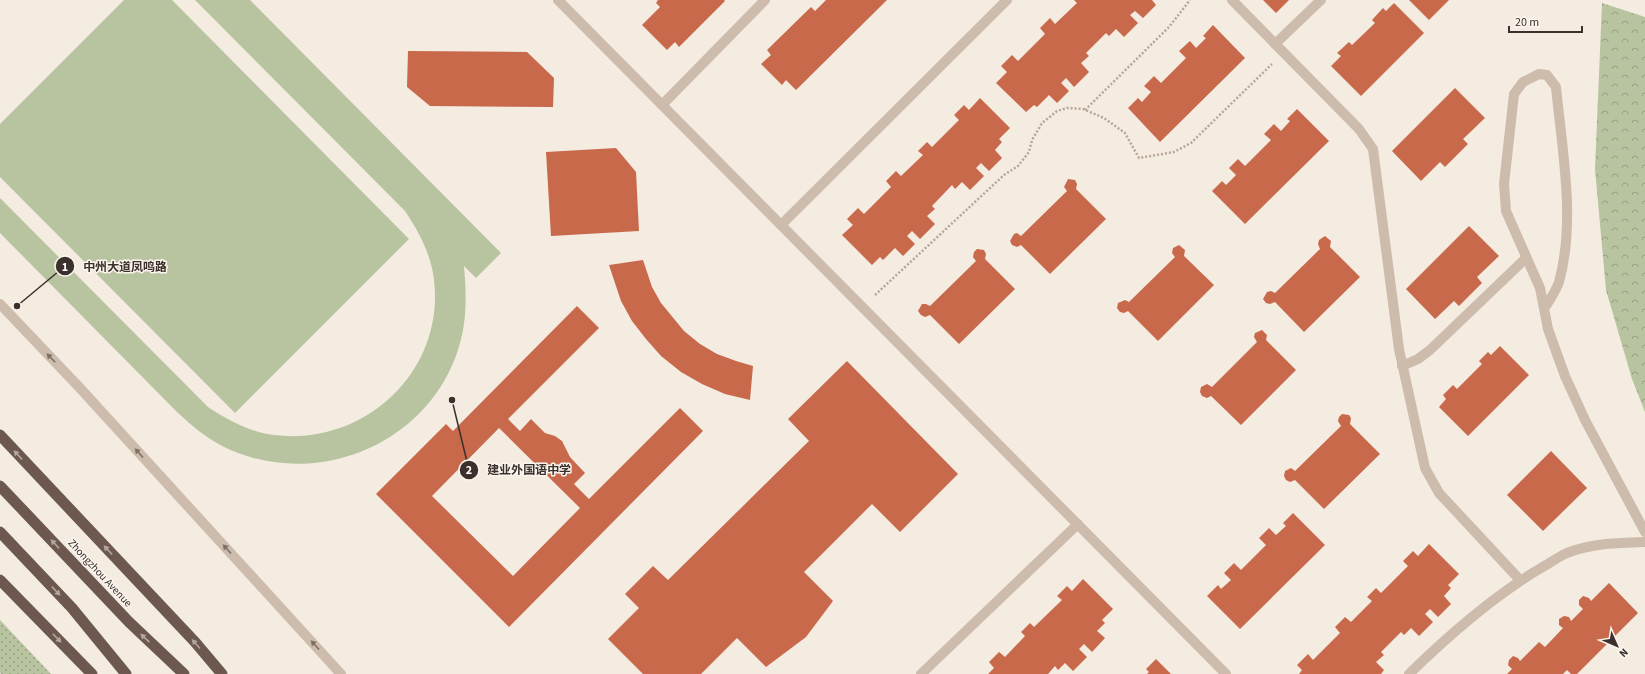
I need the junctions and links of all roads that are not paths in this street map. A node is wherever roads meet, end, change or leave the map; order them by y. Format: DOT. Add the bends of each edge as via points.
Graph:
graph roads {
  1 [pos="558,0"];
  2 [pos="765,0"];
  3 [pos="1007,0"];
  4 [pos="1232,0"];
  5 [pos="1320,0"];
  6 [pos="1275,44"];
  7 [pos="662,105"];
  8 [pos="781,224"];
  9 [pos="1526,258"];
  10 [pos="0,304"];
  11 [pos="1544,309"];
  12 [pos="1402,366"];
  13 [pos="0,435"];
  14 [pos="0,486"];
  15 [pos="1078,524"];
  16 [pos="0,532"];
  17 [pos="1645,532"];
  18 [pos="1645,542"];
  19 [pos="0,580"];
  20 [pos="1520,580"];
  21 [pos="92,674"];
  22 [pos="126,674"];
  23 [pos="184,674"];
  24 [pos="222,674"];
  25 [pos="341,674"];
  26 [pos="921,674"];
  27 [pos="1226,674"];
  28 [pos="1408,674"];
  1 -- 7 [label="street"];
  2 -- 7 [label="street"];
  3 -- 8 [label="street"];
  4 -- 6 [label="street"];
  5 -- 6 [label="street"];
  6 -- 12 [label="street" via="1359,130 1373,149"];
  7 -- 8 [label="street"];
  8 -- 15 [label="street"];
  9 -- 11 [label="street" via="1540,288"];
  9 -- 11 [label="street" via="1506,211 1504,184 1514,94 1524,82 1539,74 1547,75 1556,87 1567,198 1565,253 1558,284"];
  9 -- 12 [label="street" via="1430,350"];
  25 -- 10 [label="street, one-way"];
  11 -- 17 [label="street" via="1548,329 1565,376 1585,420"];
  12 -- 20 [label="street" via="1425,468 1440,493"];
  24 -- 13 [label="highway, one-way"];
  23 -- 14 [label="highway, Zhongzhou Avenue, one-way" via="128,622"];
  15 -- 26 [label="street"];
  15 -- 27 [label="street"];
  16 -- 22 [label="highway, one-way" via="72,608"];
  18 -- 20 [label="street" via="1598,544 1567,553"];
  19 -- 21 [label="highway, one-way"];
  20 -- 28 [label="street" via="1438,646"];
}
